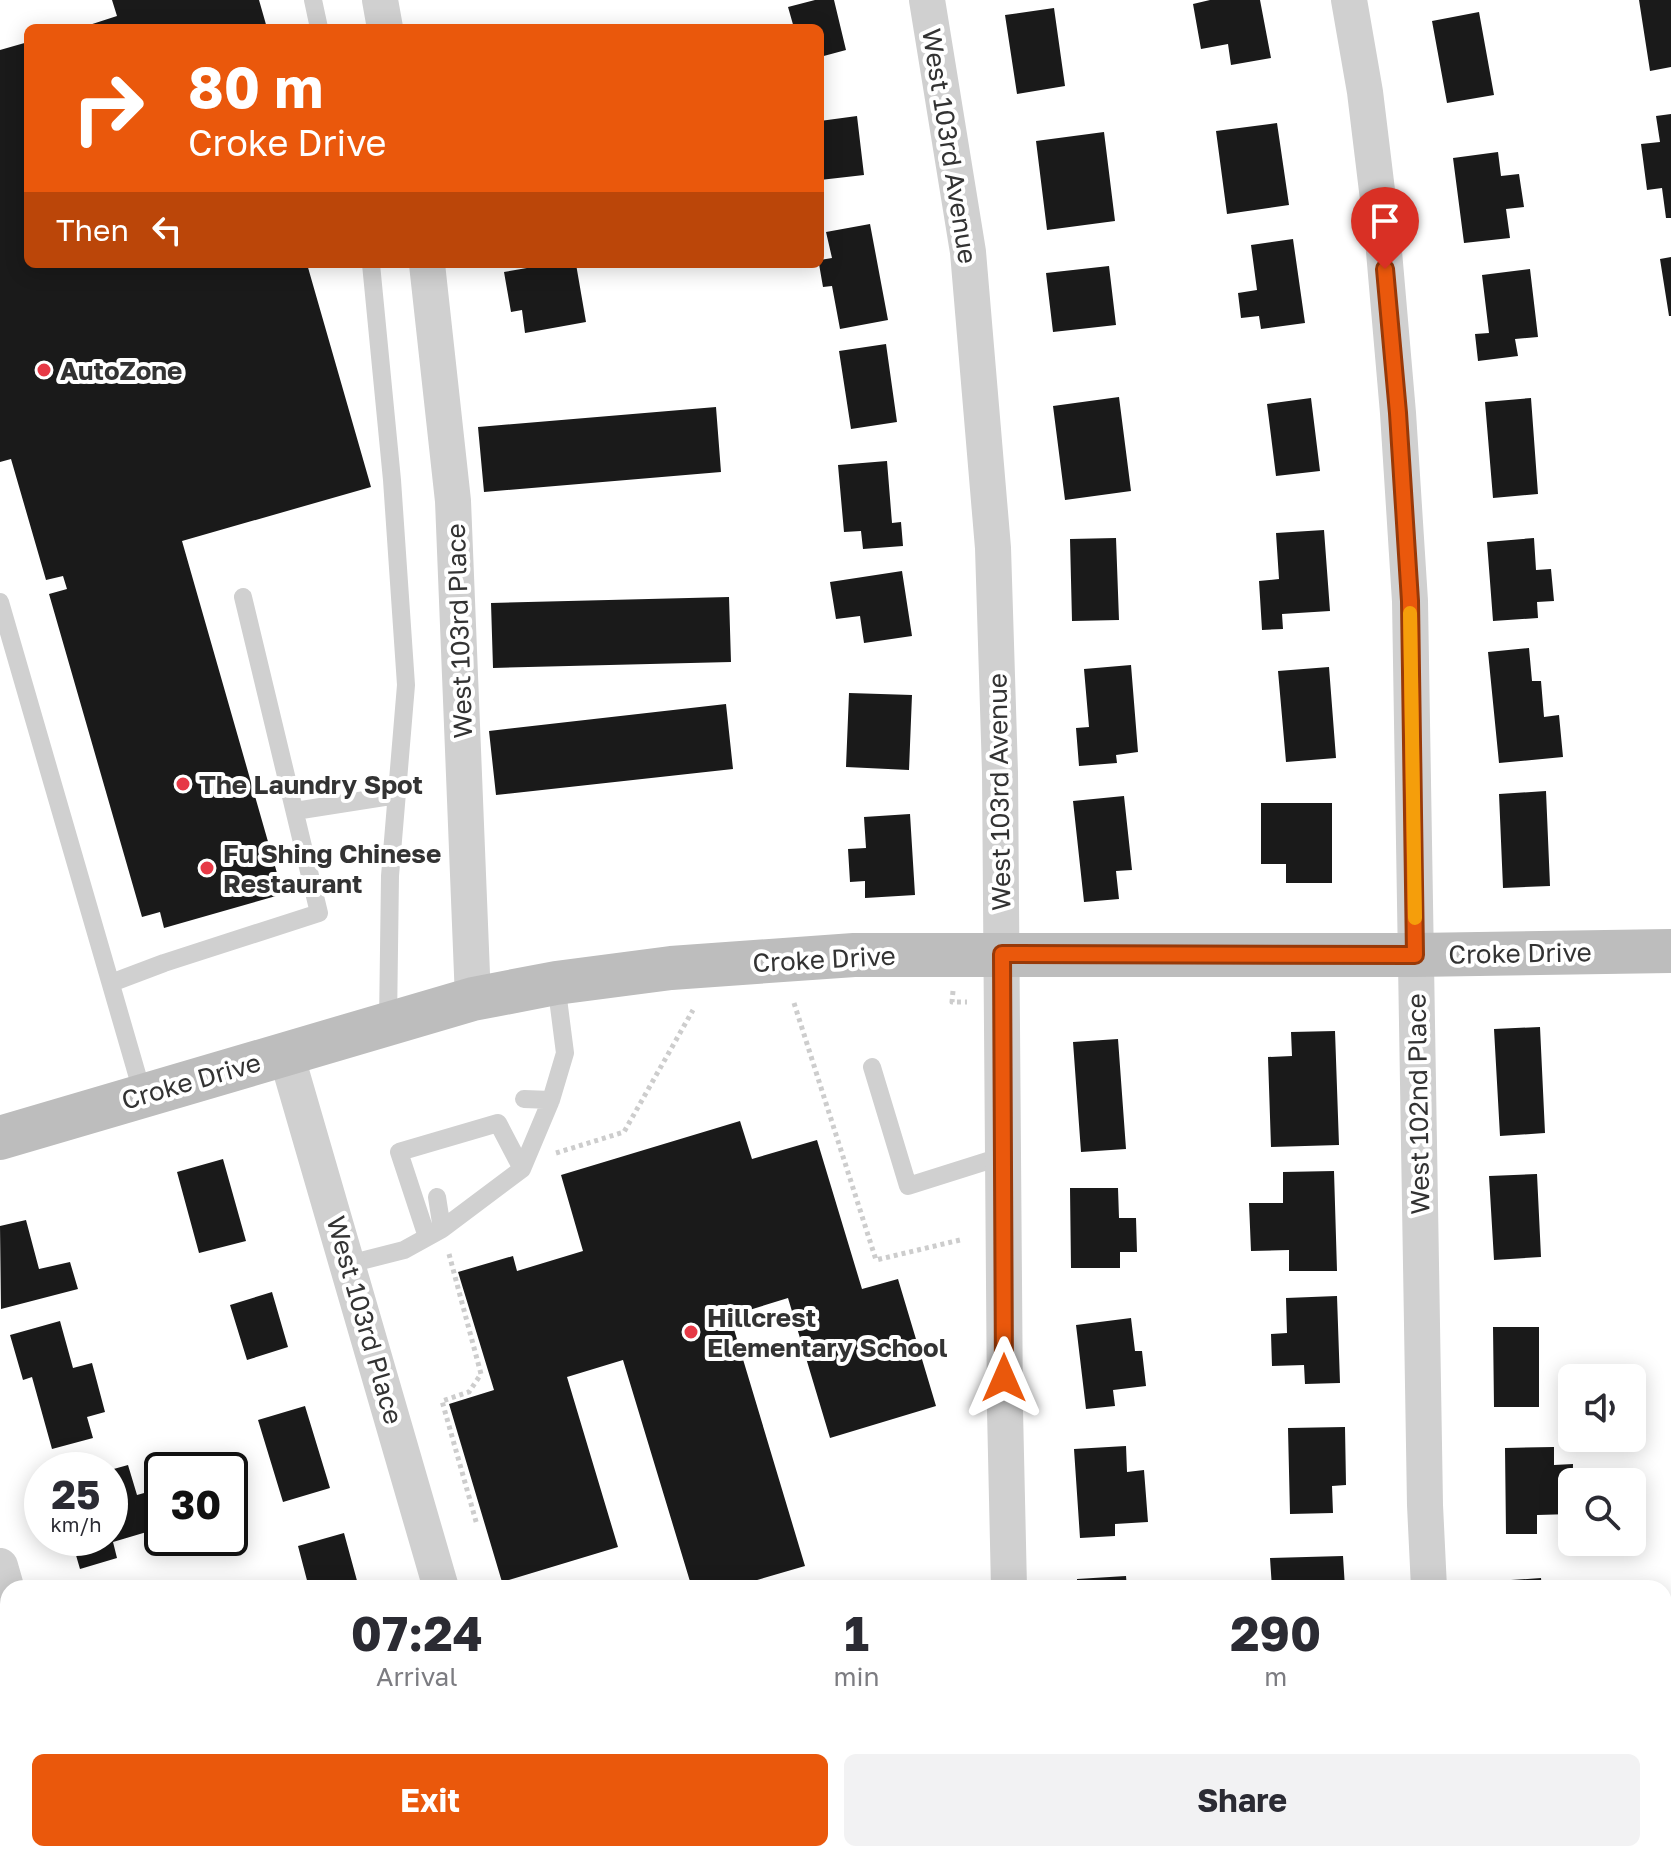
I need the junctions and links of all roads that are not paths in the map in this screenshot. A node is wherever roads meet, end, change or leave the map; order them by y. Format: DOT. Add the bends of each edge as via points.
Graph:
graph roads {
  1 [pos="313,0"];
  2 [pos="380,0"];
  3 [pos="927,0"];
  4 [pos="1349,0"];
  5 [pos="318,24"];
  6 [pos="384,24"];
  7 [pos="371,268"];
  8 [pos="427,268"];
  9 [pos="243,597"];
  10 [pos="0,602"];
  11 [pos="397,795"];
  12 [pos="295,811"];
  13 [pos="1671,951"];
  14 [pos="1002,954"];
  15 [pos="1415,955"];
  16 [pos="111,983"];
  17 [pos="556,983"];
  18 [pos="473,999"];
  19 [pos="388,1023"];
  20 [pos="286,1054"];
  21 [pos="872,1067"];
  22 [pos="143,1095"];
  23 [pos="524,1099"];
  24 [pos="551,1100"];
  25 [pos="0,1138"];
  26 [pos="1003,1156"];
  27 [pos="522,1169"];
  28 [pos="437,1197"];
  29 [pos="435,1233"];
  30 [pos="349,1264"];
  31 [pos="439,1580"];
  32 [pos="1009,1580"];
  33 [pos="1429,1580"];
  1 -- 5 [label="lane"];
  2 -- 6 [label="street"];
  3 -- 14 [label="street, West 103rd Avenue" via="968,252 983,404 993,548"];
  4 -- 15 [label="street, West 102nd Place" via="1383,240 1398,413 1410,601"];
  7 -- 11 [label="lane" via="406,685"];
  8 -- 18 [label="street, West 103rd Place" via="453,501"];
  9 -- 12 [label="lane"];
  10 -- 16 [label="lane"];
  11 -- 12 [label="lane"];
  11 -- 19 [label="lane"];
  12 -- 16 [label="lane" via="319,913"];
  13 -- 15 [label="street, Croke Drive"];
  14 -- 15 [label="street, Croke Drive"];
  14 -- 17 [label="street, Croke Drive" via="854,955 671,968"];
  14 -- 26 [label="street, West 103rd Avenue"];
  15 -- 33 [label="street, West 102nd Place"];
  16 -- 22 [label="lane"];
  17 -- 18 [label="street, Croke Drive"];
  17 -- 24 [label="lane" via="565,1053"];
  18 -- 19 [label="street, Croke Drive"];
  19 -- 20 [label="street, Croke Drive"];
  20 -- 22 [label="street, Croke Drive"];
  20 -- 30 [label="street, West 103rd Place"];
  21 -- 26 [label="lane" via="908,1186"];
  22 -- 25 [label="street, Croke Drive"];
  23 -- 24 [label="lane"];
  24 -- 27 [label="lane"];
  26 -- 32 [label="street, West 103rd Avenue"];
  27 -- 29 [label="lane"];
  27 -- 29 [label="lane" via="498,1123 399,1152"];
  28 -- 29 [label="lane"];
  29 -- 30 [label="lane" via="404,1250"];
  30 -- 31 [label="street, West 103rd Place"];
}
